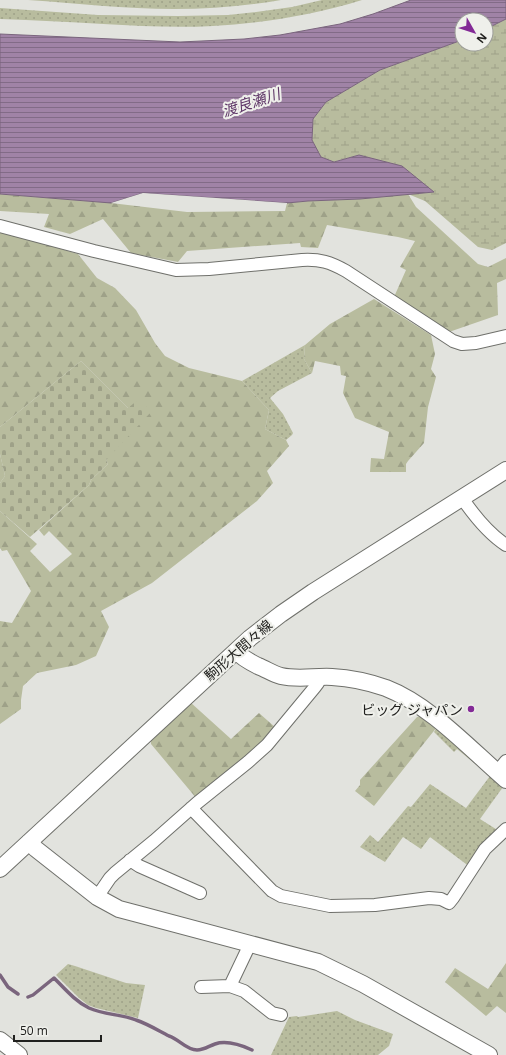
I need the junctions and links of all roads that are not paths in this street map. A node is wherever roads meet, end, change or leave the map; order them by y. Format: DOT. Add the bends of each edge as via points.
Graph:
graph roads {
  1 [pos="0,226"];
  2 [pos="506,336"];
  3 [pos="506,470"];
  4 [pos="462,498"];
  5 [pos="506,545"];
  6 [pos="236,651"];
  7 [pos="319,677"];
  8 [pos="503,771"];
  9 [pos="190,808"];
  10 [pos="506,829"];
  11 [pos="29,842"];
  12 [pos="130,860"];
  13 [pos="0,869"];
  14 [pos="200,893"];
  15 [pos="97,897"];
  16 [pos="250,944"];
  17 [pos="230,986"];
  18 [pos="201,987"];
  19 [pos="281,1015"];
  20 [pos="0,1040"];
  21 [pos="19,1055"];
  22 [pos="489,1055"];
  1 -- 2 [label="street" via="176,270 302,260 324,261 346,271 453,341 462,344 476,343"];
  3 -- 4 [label="street, 駒形大間々線"];
  4 -- 5 [label="street" via="491,533"];
  4 -- 6 [label="street, 駒形大間々線" via="312,592"];
  6 -- 7 [label="street" via="240,656 280,676"];
  6 -- 11 [label="street, 駒形大間々線"];
  7 -- 8 [label="street" via="374,684 414,702"];
  7 -- 9 [label="street" via="315,687 267,745"];
  9 -- 10 [label="street" via="272,891 281,896 330,906 375,905 429,898 441,899 448,903 485,849"];
  9 -- 12 [label="street"];
  11 -- 13 [label="street, 駒形大間々線"];
  11 -- 15 [label="street"];
  12 -- 14 [label="street"];
  12 -- 15 [label="street" via="110,878"];
  15 -- 16 [label="street" via="119,909"];
  16 -- 17 [label="street"];
  16 -- 22 [label="street" via="318,962 363,984"];
  17 -- 18 [label="street"];
  17 -- 19 [label="street" via="244,991 272,1013"];
  20 -- 21 [label="street"];
}
